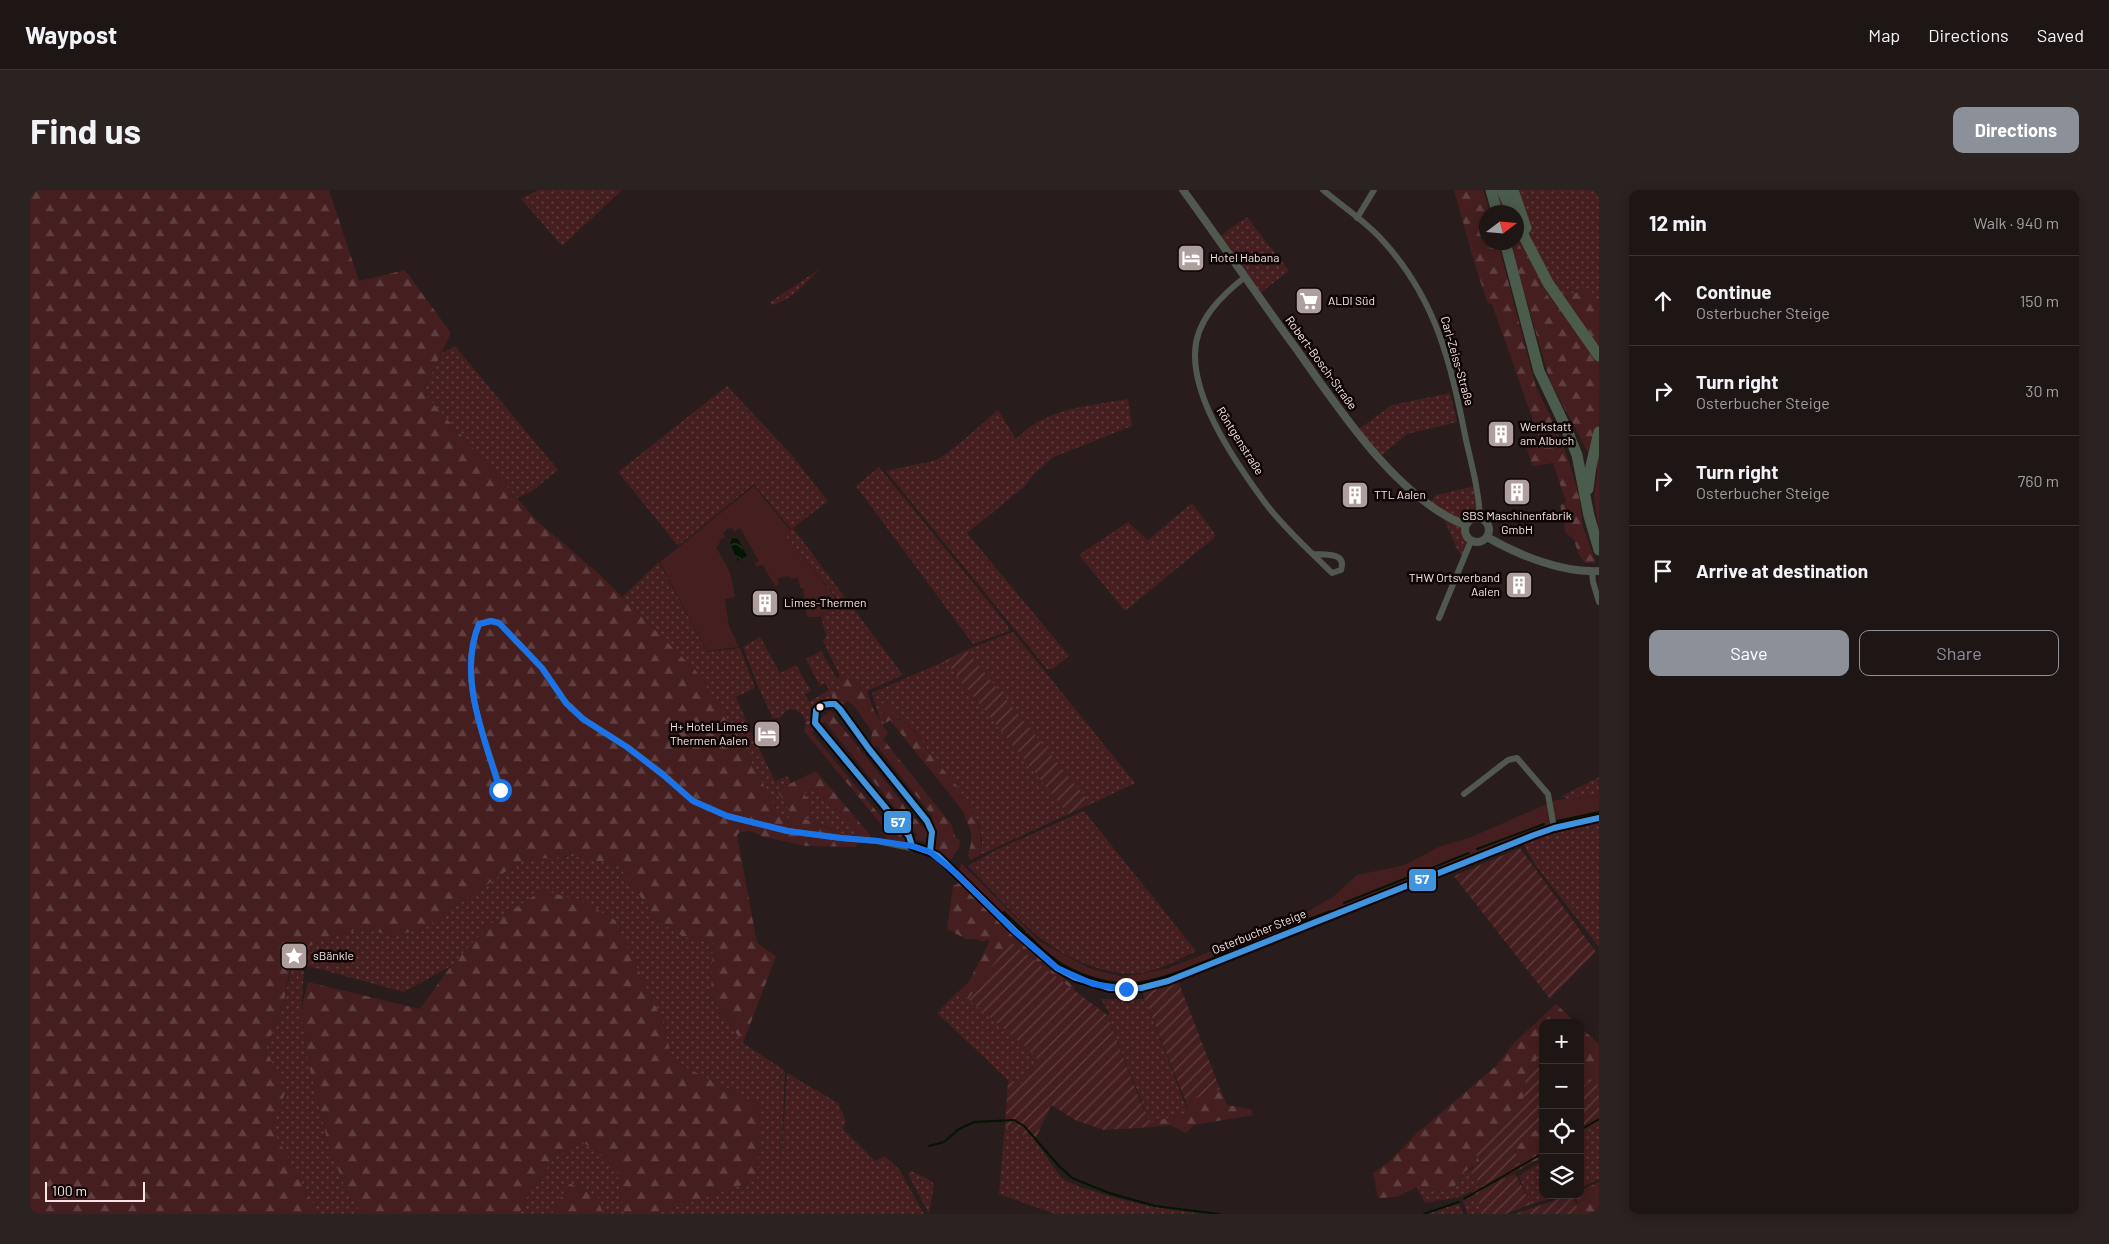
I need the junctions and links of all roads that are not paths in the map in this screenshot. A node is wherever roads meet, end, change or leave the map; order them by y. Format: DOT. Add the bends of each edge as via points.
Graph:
graph roads {
  1 [pos="1182,190"];
  2 [pos="1323,190"];
  3 [pos="1374,190"];
  4 [pos="1491,190"];
  5 [pos="1502,190"];
  6 [pos="1513,190"];
  7 [pos="1495,205"];
  8 [pos="1509,205"];
  9 [pos="1358,218"];
  10 [pos="1524,237"];
  11 [pos="1507,250"];
  12 [pos="1245,277"];
  13 [pos="1548,283"];
  14 [pos="1599,356"];
  15 [pos="1599,432"];
  16 [pos="1588,516"];
  17 [pos="1480,518"];
  18 [pos="1465,525"];
  19 [pos="1488,537"];
  20 [pos="1470,541"];
  21 [pos="1599,550"];
  22 [pos="1313,554"];
  23 [pos="1596,572"];
  24 [pos="1599,602"];
  25 [pos="1439,618"];
  26 [pos="500,790"];
  27 [pos="1464,794"];
  28 [pos="1599,818"];
  29 [pos="1554,828"];
  1 -- 12 [label="street, Robert-Bosch-Straße"];
  2 -- 9 [label="street, Carl-Zeiss-Straße"];
  3 -- 9 [label="street"];
  4 -- 7 [label="highway"];
  5 -- 8 [label="highway"];
  6 -- 13 [label="highway"];
  9 -- 17 [label="street, Carl-Zeiss-Straße" via="1398,258 1436,322 1462,417 1480,501"];
  10 -- 13 [label="highway"];
  11 -- 16 [label="highway" via="1539,370 1577,455"];
  12 -- 18 [label="street, Robert-Bosch-Straße" via="1382,461 1421,499"];
  12 -- 22 [label="street, Röntgenstraße" via="1213,306 1202,328 1195,354 1198,382 1206,408 1228,448 1267,505"];
  13 -- 14 [label="highway"];
  15 -- 16 [label="highway" via="1589,480"];
  16 -- 21 [label="highway"];
  17 -- 18 [label="street"];
  17 -- 19 [label="street" via="1488,526"];
  18 -- 20 [label="street" via="1464,534"];
  19 -- 20 [label="street" via="1480,542"];
  19 -- 23 [label="street" via="1528,557 1575,570"];
  20 -- 25 [label="street"];
  23 -- 24 [label="street" via="1593,582"];
  26 -- 29 [label="street, Osterbucher Steige" via="472,690 472,641 479,624 491,621 499,623 542,668 566,703 583,719 627,747 693,801 727,816 788,831 912,846 930,852 1057,968 1093,984 1126,989 1168,981"];
  27 -- 29 [label="street" via="1508,760 1517,758 1548,794"];
  28 -- 29 [label="street, Osterbucher Steige"];
}
